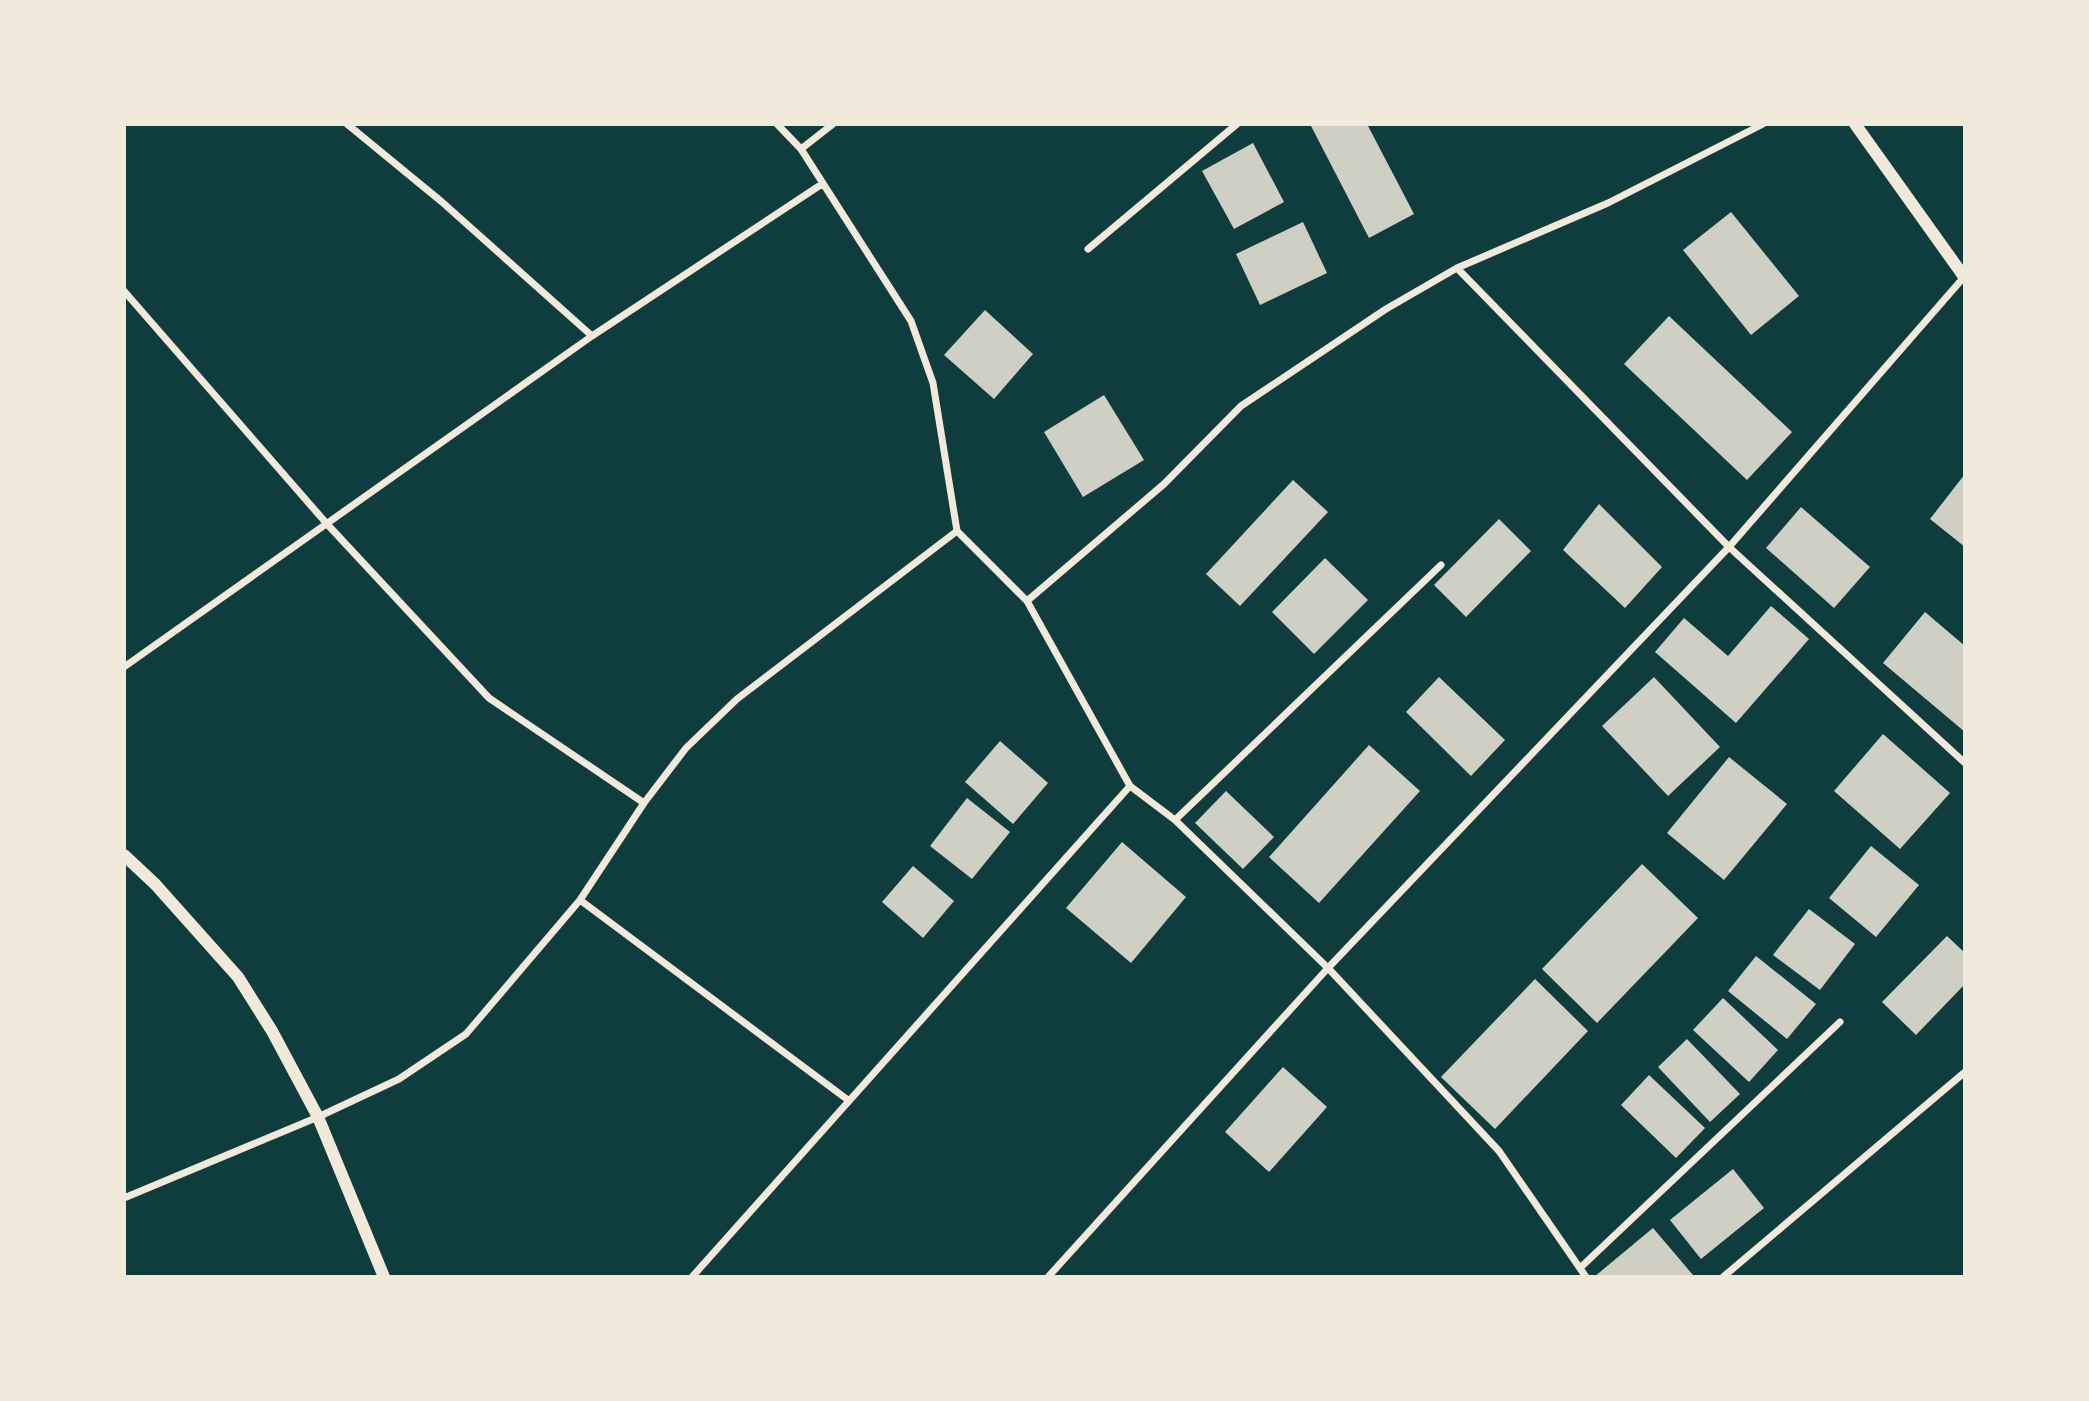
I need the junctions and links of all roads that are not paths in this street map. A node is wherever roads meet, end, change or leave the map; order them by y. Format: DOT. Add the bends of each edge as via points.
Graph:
graph roads {
  1 [pos="347,124"];
  2 [pos="777,124"];
  3 [pos="833,124"];
  4 [pos="1237,124"];
  5 [pos="1763,124"];
  6 [pos="1855,124"];
  7 [pos="801,149"];
  8 [pos="822,184"];
  9 [pos="1088,249"];
  10 [pos="1457,268"];
  11 [pos="1964,277"];
  12 [pos="124,290"];
  13 [pos="592,336"];
  14 [pos="327,524"];
  15 [pos="957,531"];
  16 [pos="1729,547"];
  17 [pos="1441,565"];
  18 [pos="1027,601"];
  19 [pos="124,667"];
  20 [pos="1965,763"];
  21 [pos="1130,786"];
  22 [pos="644,803"];
  23 [pos="1175,820"];
  24 [pos="124,855"];
  25 [pos="580,900"];
  26 [pos="1328,968"];
  27 [pos="1840,1022"];
  28 [pos="1965,1072"];
  29 [pos="848,1100"];
  30 [pos="318,1117"];
  31 [pos="124,1198"];
  32 [pos="1580,1268"];
  33 [pos="384,1277"];
  34 [pos="692,1277"];
  35 [pos="1048,1277"];
  36 [pos="1586,1277"];
  37 [pos="1723,1277"];
  1 -- 13 [label="street"];
  2 -- 7 [label="street"];
  3 -- 7 [label="street"];
  4 -- 9 [label="street"];
  5 -- 10 [label="street" via="1608,203"];
  6 -- 11 [label="street"];
  7 -- 8 [label="street"];
  8 -- 13 [label="street"];
  8 -- 15 [label="street" via="911,321 933,383"];
  10 -- 16 [label="street"];
  10 -- 18 [label="street" via="1386,309 1241,406 1164,484"];
  11 -- 16 [label="street"];
  12 -- 14 [label="street"];
  13 -- 14 [label="street"];
  14 -- 19 [label="street"];
  14 -- 22 [label="street" via="489,698"];
  15 -- 18 [label="street"];
  15 -- 22 [label="street" via="737,699 686,748"];
  16 -- 20 [label="street"];
  16 -- 26 [label="street"];
  17 -- 23 [label="street"];
  18 -- 21 [label="street"];
  21 -- 23 [label="street"];
  21 -- 29 [label="street"];
  22 -- 25 [label="street"];
  23 -- 26 [label="street"];
  24 -- 30 [label="street" via="238,977"];
  25 -- 29 [label="street"];
  25 -- 30 [label="street" via="466,1034 399,1079"];
  26 -- 32 [label="street" via="1499,1151"];
  26 -- 35 [label="street"];
  27 -- 32 [label="street"];
  28 -- 37 [label="street"];
  29 -- 34 [label="street"];
  30 -- 31 [label="street"];
  30 -- 33 [label="street"];
  32 -- 36 [label="street"];
}
